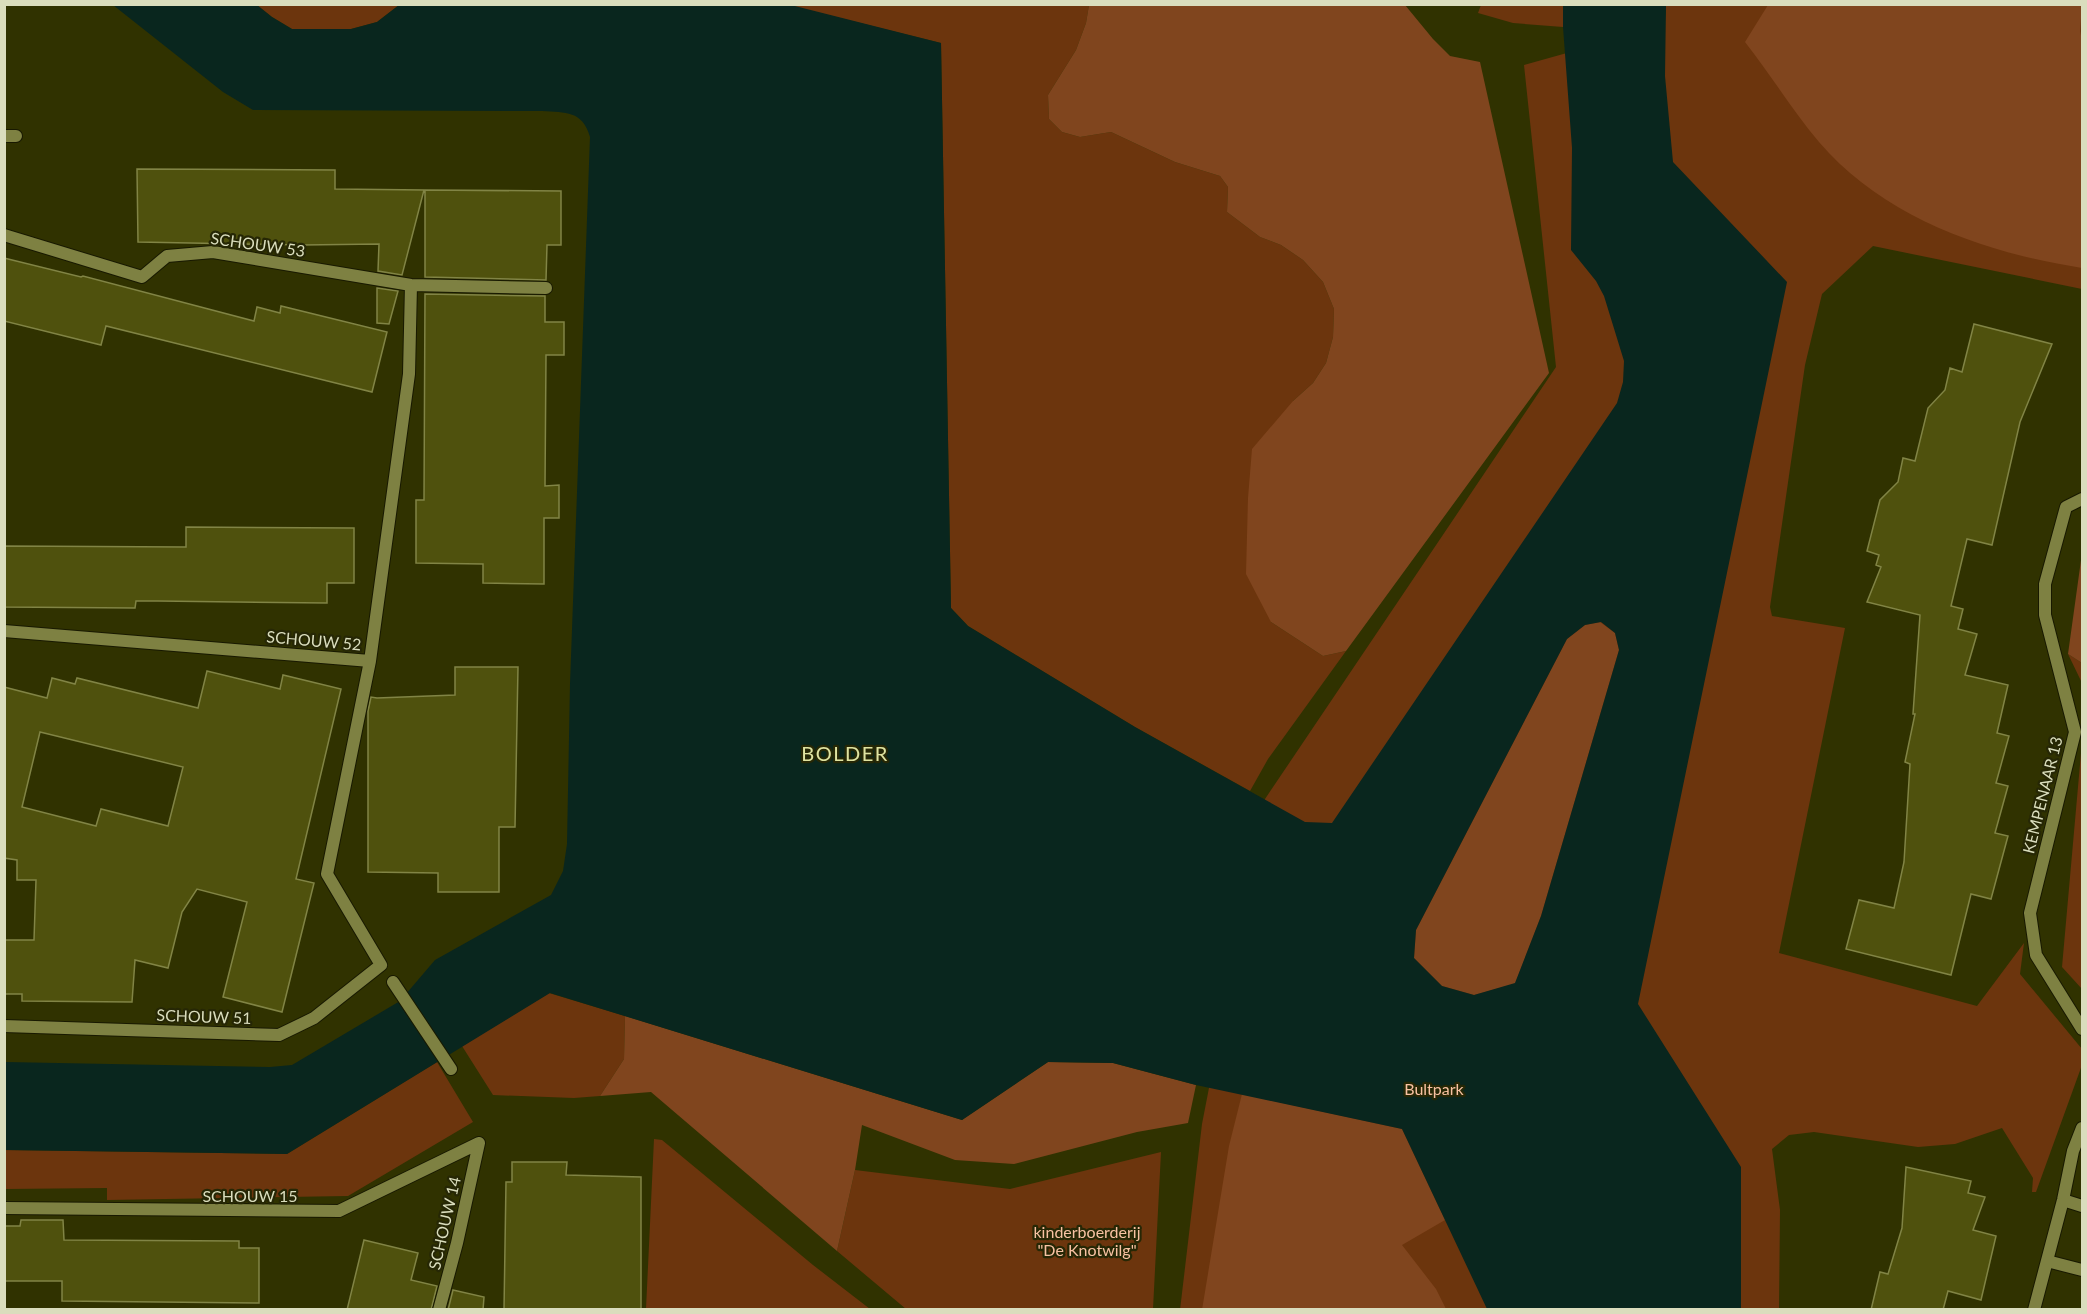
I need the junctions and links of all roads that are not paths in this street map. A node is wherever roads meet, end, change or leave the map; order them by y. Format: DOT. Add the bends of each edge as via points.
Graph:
graph roads {
  1 [pos="4,235"];
  2 [pos="411,285"];
  3 [pos="546,288"];
  4 [pos="2082,500"];
  5 [pos="4,631"];
  6 [pos="370,661"];
  7 [pos="381,965"];
  8 [pos="393,982"];
  9 [pos="4,1026"];
  10 [pos="2082,1029"];
  11 [pos="451,1069"];
  12 [pos="2082,1128"];
  13 [pos="478,1143"];
  14 [pos="2063,1200"];
  15 [pos="2082,1206"];
  16 [pos="4,1208"];
  17 [pos="2047,1262"];
  18 [pos="2082,1270"];
  19 [pos="439,1310"];
  20 [pos="2034,1310"];
  1 -- 2 [label="street, SCHOUW 53" via="142,277 168,256 213,252"];
  2 -- 3 [label="street, SCHOUW 53"];
  2 -- 6 [label="street" via="409,374"];
  4 -- 10 [label="street, KEMPENAAR 13" via="2066,507 2045,584 2044,615 2075,732 2030,913 2036,955"];
  5 -- 6 [label="street, SCHOUW 52"];
  6 -- 7 [label="street, SCHOUW 52" via="327,874"];
  7 -- 9 [label="street, SCHOUW 51" via="314,1018 279,1035"];
  8 -- 11 [label="street"];
  12 -- 14 [label="street" via="2073,1150"];
  13 -- 16 [label="street, SCHOUW 15" via="339,1211"];
  13 -- 19 [label="street, SCHOUW 14"];
  14 -- 15 [label="street"];
  14 -- 17 [label="street"];
  17 -- 18 [label="street"];
  17 -- 20 [label="street"];
}
